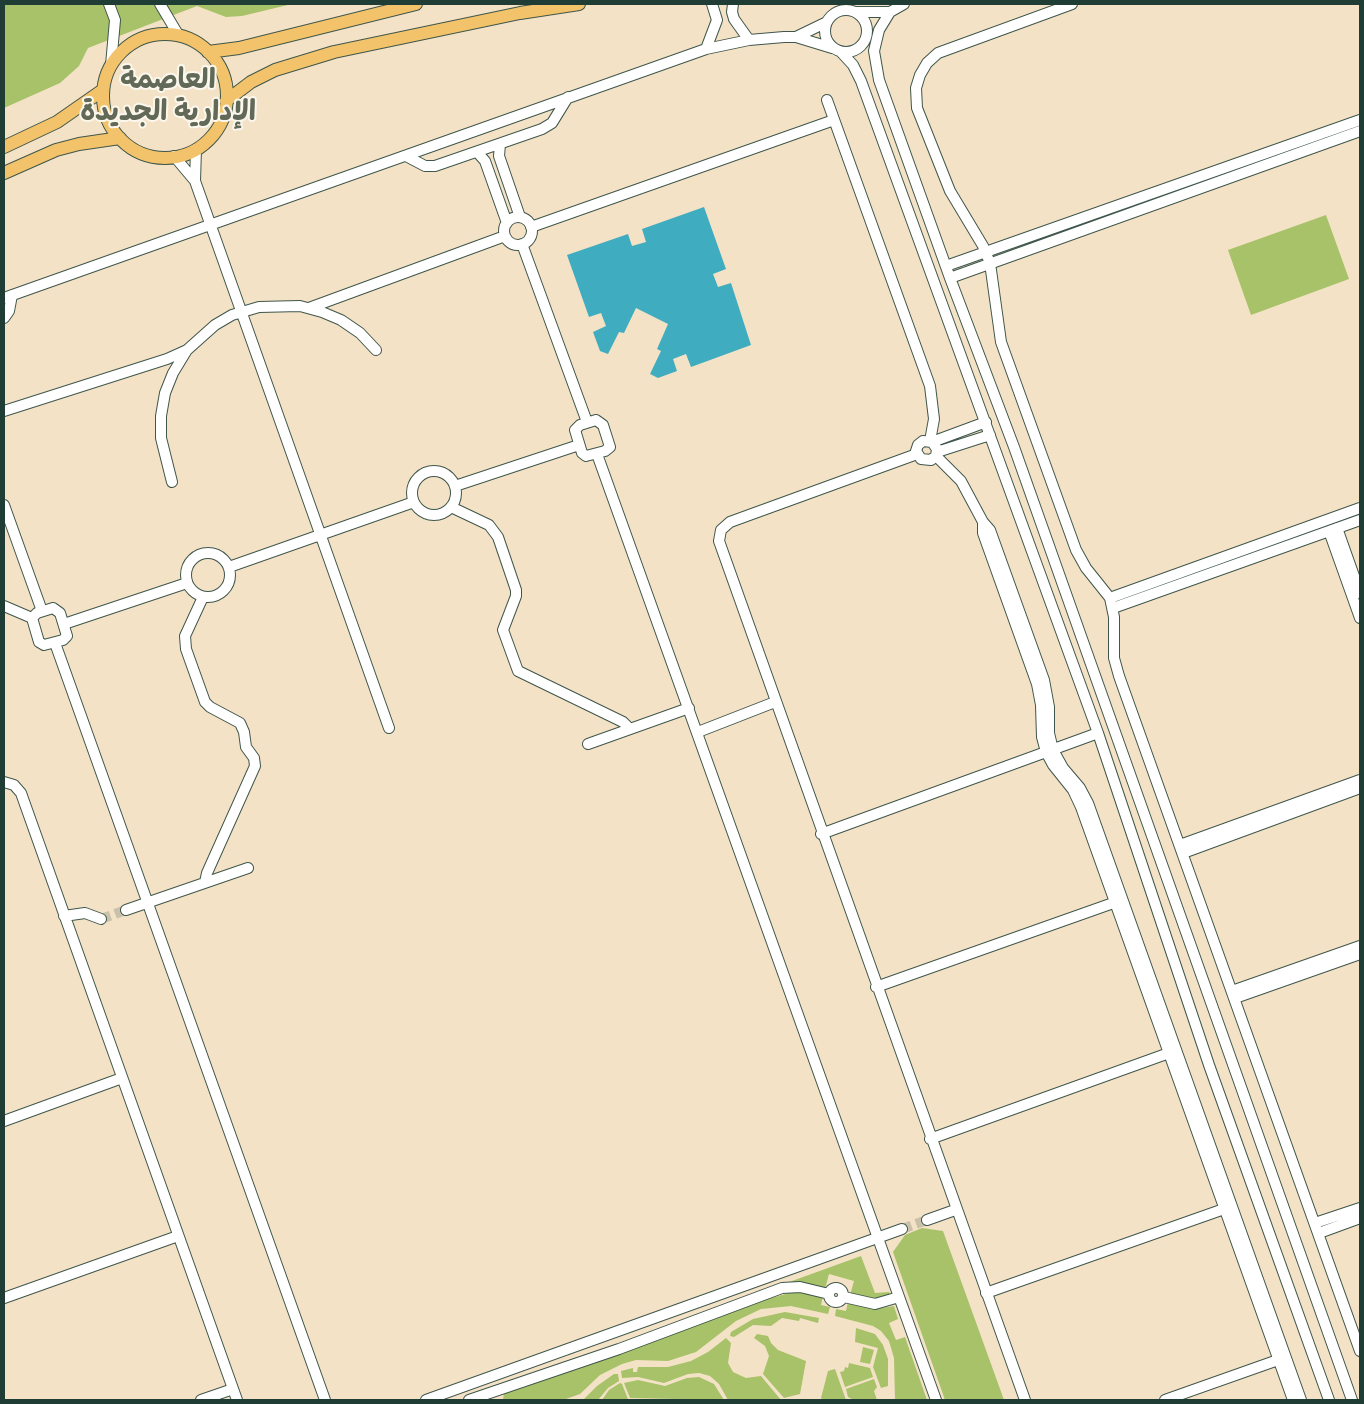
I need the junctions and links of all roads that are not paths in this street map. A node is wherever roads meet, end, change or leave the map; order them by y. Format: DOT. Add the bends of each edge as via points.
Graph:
graph roads {
  1 [pos="108,4"];
  2 [pos="160,4"];
  3 [pos="416,4"];
  4 [pos="579,4"];
  5 [pos="712,4"];
  6 [pos="733,4"];
  7 [pos="904,4"];
  8 [pos="1072,4"];
  9 [pos="855,12"];
  10 [pos="890,12"];
  11 [pos="827,22"];
  12 [pos="179,36"];
  13 [pos="796,37"];
  14 [pos="871,39"];
  15 [pos="749,40"];
  16 [pos="706,50"];
  17 [pos="836,50"];
  18 [pos="208,52"];
  19 [pos="111,65"];
  20 [pos="103,90"];
  21 [pos="568,97"];
  22 [pos="827,100"];
  23 [pos="226,101"];
  24 [pos="834,120"];
  25 [pos="1360,120"];
  26 [pos="1360,131"];
  27 [pos="120,138"];
  28 [pos="500,144"];
  29 [pos="4,147"];
  30 [pos="196,149"];
  31 [pos="478,152"];
  32 [pos="174,156"];
  33 [pos="406,156"];
  34 [pos="502,167"];
  35 [pos="4,172"];
  36 [pos="489,172"];
  37 [pos="195,182"];
  38 [pos="503,212"];
  39 [pos="519,212"];
  40 [pos="507,223"];
  41 [pos="210,225"];
  42 [pos="532,227"];
  43 [pos="505,236"];
  44 [pos="522,244"];
  45 [pos="986,252"];
  46 [pos="990,263"];
  47 [pos="946,266"];
  48 [pos="950,278"];
  49 [pos="8,296"];
  50 [pos="334,298"];
  51 [pos="308,308"];
  52 [pos="241,312"];
  53 [pos="334,317"];
  54 [pos="4,318"];
  55 [pos="187,350"];
  56 [pos="376,350"];
  57 [pos="160,361"];
  58 [pos="173,373"];
  59 [pos="4,411"];
  60 [pos="587,422"];
  61 [pos="986,422"];
  62 [pos="990,435"];
  63 [pos="931,442"];
  64 [pos="579,445"];
  65 [pos="598,454"];
  66 [pos="917,454"];
  67 [pos="936,454"];
  68 [pos="172,482"];
  69 [pos="455,486"];
  70 [pos="414,502"];
  71 [pos="4,505"];
  72 [pos="451,507"];
  73 [pos="1360,508"];
  74 [pos="1360,520"];
  75 [pos="1333,529"];
  76 [pos="321,534"];
  77 [pos="229,567"];
  78 [pos="1059,576"];
  79 [pos="1043,581"];
  80 [pos="187,582"];
  81 [pos="1360,593"];
  82 [pos="203,597"];
  83 [pos="1111,603"];
  84 [pos="4,606"];
  85 [pos="42,611"];
  86 [pos="32,618"];
  87 [pos="1360,618"];
  88 [pos="64,624"];
  89 [pos="55,643"];
  90 [pos="1097,682"];
  91 [pos="1081,688"];
  92 [pos="775,702"];
  93 [pos="689,708"];
  94 [pos="389,728"];
  95 [pos="630,729"];
  96 [pos="698,732"];
  97 [pos="1098,733"];
  98 [pos="588,744"];
  99 [pos="1049,751"];
  100 [pos="1360,780"];
  101 [pos="4,782"];
  102 [pos="1360,788"];
  103 [pos="821,834"];
  104 [pos="1182,849"];
  105 [pos="248,868"];
  106 [pos="205,882"];
  107 [pos="148,902"];
  108 [pos="1116,902"];
  109 [pos="126,910"];
  110 [pos="64,916"];
  111 [pos="101,919"];
  112 [pos="1360,946"];
  113 [pos="1360,954"];
  114 [pos="876,987"];
  115 [pos="1234,995"];
  116 [pos="1169,1053"];
  117 [pos="122,1078"];
  118 [pos="4,1122"];
  119 [pos="930,1138"];
  120 [pos="1360,1208"];
  121 [pos="1224,1209"];
  122 [pos="956,1210"];
  123 [pos="1360,1218"];
  124 [pos="927,1220"];
  125 [pos="1317,1228"];
  126 [pos="902,1229"];
  127 [pos="178,1236"];
  128 [pos="878,1238"];
  129 [pos="986,1293"];
  130 [pos="899,1297"];
  131 [pos="4,1298"];
  132 [pos="1360,1351"];
  133 [pos="1278,1360"];
  134 [pos="233,1389"];
  135 [pos="202,1400"];
  136 [pos="237,1400"];
  137 [pos="325,1400"];
  138 [pos="426,1400"];
  139 [pos="469,1400"];
  140 [pos="936,1400"];
  141 [pos="1025,1400"];
  142 [pos="1165,1400"];
  143 [pos="1293,1400"];
  144 [pos="1301,1400"];
  145 [pos="1329,1400"];
  146 [pos="1352,1400"];
  1 -- 19 [label="street" via="115,20"];
  2 -- 12 [label="street"];
  3 -- 18 [label="main road" via="239,48"];
  4 -- 23 [label="main road" via="520,13 319,56 275,70"];
  5 -- 16 [label="street" via="718,20"];
  6 -- 15 [label="street" via="734,19"];
  7 -- 10 [label="street"];
  8 -- 45 [label="street" via="944,50 927,63 918,82 917,108 946,183"];
  9 -- 10 [label="street"];
  9 -- 11 [label="street" via="837,12"];
  9 -- 14 [label="street" via="865,22"];
  10 -- 14 [label="street"];
  11 -- 13 [label="street"];
  11 -- 17 [label="street" via="825,36"];
  12 -- 18 [label="main road"];
  12 -- 19 [label="main road" via="153,35 136,41"];
  13 -- 15 [label="street"];
  13 -- 17 [label="street"];
  14 -- 17 [label="street" via="855,51"];
  14 -- 47 [label="street" via="877,72"];
  15 -- 16 [label="street"];
  16 -- 21 [label="street"];
  17 -- 61 [label="street" via="852,65 861,81"];
  18 -- 23 [label="main road" via="224,78"];
  19 -- 20 [label="main road"];
  20 -- 27 [label="main road" via="106,116"];
  20 -- 29 [label="main road" via="58,122"];
  21 -- 28 [label="street" via="547,127"];
  21 -- 33 [label="street"];
  22 -- 24 [label="street"];
  23 -- 30 [label="main road" via="215,132"];
  24 -- 42 [label="street"];
  24 -- 63 [label="street" via="930,386 934,408"];
  25 -- 45 [label="street"];
  26 -- 46 [label="street"];
  27 -- 32 [label="main road" via="141,152 157,157"];
  27 -- 35 [label="main road" via="56,150"];
  28 -- 31 [label="street"];
  28 -- 34 [label="street" via="498,156"];
  30 -- 32 [label="main road"];
  30 -- 37 [label="street"];
  31 -- 33 [label="street" via="430,167"];
  31 -- 36 [label="street"];
  32 -- 37 [label="street"];
  33 -- 41 [label="street"];
  34 -- 36 [label="street" via="496,172"];
  34 -- 39 [label="street"];
  36 -- 38 [label="street"];
  37 -- 41 [label="street"];
  38 -- 39 [label="street"];
  38 -- 40 [label="street"];
  39 -- 40 [label="street"];
  39 -- 42 [label="street"];
  40 -- 43 [label="street"];
  41 -- 49 [label="street"];
  41 -- 52 [label="street"];
  42 -- 44 [label="street" via="530,238"];
  43 -- 44 [label="street" via="512,243"];
  43 -- 50 [label="street"];
  44 -- 60 [label="street"];
  45 -- 46 [label="street"];
  45 -- 47 [label="street"];
  46 -- 48 [label="street"];
  46 -- 83 [label="street" via="1001,342 1076,550"];
  47 -- 48 [label="street"];
  48 -- 78 [label="street"];
  49 -- 54 [label="street" via="9,311"];
  50 -- 51 [label="street"];
  50 -- 53 [label="street"];
  51 -- 52 [label="street" via="279,305"];
  51 -- 53 [label="street"];
  52 -- 55 [label="street" via="215,325"];
  52 -- 76 [label="street"];
  53 -- 56 [label="street" via="360,333"];
  55 -- 57 [label="street"];
  55 -- 58 [label="street"];
  57 -- 58 [label="street"];
  57 -- 59 [label="street"];
  58 -- 68 [label="street" via="165,393 161,427 163,450"];
  60 -- 64 [label="street" via="575,430"];
  60 -- 65 [label="street" via="596,420 602,423 609,442 607,450"];
  61 -- 62 [label="street"];
  61 -- 63 [label="street"];
  62 -- 67 [label="street"];
  62 -- 79 [label="street"];
  63 -- 66 [label="street" via="920,443"];
  63 -- 67 [label="street" via="936,446"];
  64 -- 65 [label="street" via="584,456"];
  64 -- 69 [label="street"];
  65 -- 93 [label="street"];
  66 -- 67 [label="street" via="924,461 931,460"];
  66 -- 92 [label="street" via="730,522 721,530 720,545"];
  67 -- 99 [label="street" via="961,481 983,522 982,533 1037,684 1042,737"];
  69 -- 70 [label="street" via="442,473 427,473 415,484"];
  69 -- 72 [label="street"];
  70 -- 72 [label="street" via="432,515"];
  70 -- 76 [label="street"];
  71 -- 85 [label="street"];
  72 -- 95 [label="street" via="488,525 498,537 516,590 503,630 518,671 623,722"];
  73 -- 83 [label="street"];
  74 -- 75 [label="street"];
  75 -- 81 [label="street"];
  75 -- 83 [label="street"];
  75 -- 87 [label="street"];
  76 -- 77 [label="street"];
  76 -- 94 [label="street"];
  77 -- 80 [label="street" via="217,554 200,554 187,566"];
  77 -- 82 [label="street" via="230,580 223,591 216,596"];
  78 -- 79 [label="street"];
  78 -- 90 [label="street"];
  79 -- 91 [label="street"];
  80 -- 82 [label="street"];
  80 -- 88 [label="street"];
  82 -- 106 [label="street" via="185,636 186,649 205,702 240,723 246,747 255,764 206,873"];
  83 -- 104 [label="street" via="1117,667"];
  84 -- 86 [label="street"];
  85 -- 86 [label="street"];
  85 -- 88 [label="street" via="57,609"];
  86 -- 89 [label="street" via="40,643 46,646"];
  88 -- 89 [label="street" via="66,638"];
  89 -- 107 [label="street"];
  90 -- 91 [label="street"];
  90 -- 146 [label="street"];
  91 -- 97 [label="street"];
  92 -- 96 [label="street"];
  92 -- 103 [label="street"];
  93 -- 95 [label="street"];
  93 -- 96 [label="street"];
  95 -- 98 [label="street"];
  96 -- 128 [label="street"];
  97 -- 99 [label="street"];
  97 -- 145 [label="street" via="1208,1065"];
  99 -- 103 [label="street"];
  99 -- 108 [label="street" via="1053,765 1080,802"];
  99 -- 144 [label="street" via="1086,798"];
  100 -- 104 [label="street"];
  101 -- 110 [label="street" via="14,785 20,793"];
  102 -- 104 [label="street"];
  103 -- 114 [label="street"];
  104 -- 115 [label="street"];
  105 -- 106 [label="street"];
  106 -- 107 [label="street"];
  107 -- 109 [label="street"];
  107 -- 137 [label="street"];
  108 -- 114 [label="street"];
  108 -- 116 [label="street"];
  110 -- 111 [label="street" via="85,913"];
  110 -- 117 [label="street"];
  112 -- 115 [label="street"];
  113 -- 115 [label="street"];
  114 -- 119 [label="street"];
  115 -- 125 [label="street"];
  116 -- 119 [label="street"];
  116 -- 121 [label="street"];
  117 -- 118 [label="street"];
  117 -- 127 [label="street"];
  119 -- 122 [label="street"];
  120 -- 125 [label="street"];
  121 -- 129 [label="street"];
  121 -- 133 [label="street"];
  122 -- 124 [label="street"];
  122 -- 129 [label="street"];
  123 -- 125 [label="street"];
  125 -- 132 [label="street"];
  126 -- 128 [label="street"];
  127 -- 131 [label="street"];
  127 -- 134 [label="street"];
  128 -- 130 [label="street"];
  128 -- 138 [label="street"];
  129 -- 141 [label="street"];
  130 -- 139 [label="street" via="876,1304 844,1297 837,1288 829,1294 800,1287 782,1288 619,1349"];
  130 -- 140 [label="street"];
  133 -- 142 [label="street"];
  133 -- 143 [label="street"];
  134 -- 135 [label="street"];
  134 -- 136 [label="street"];
}
